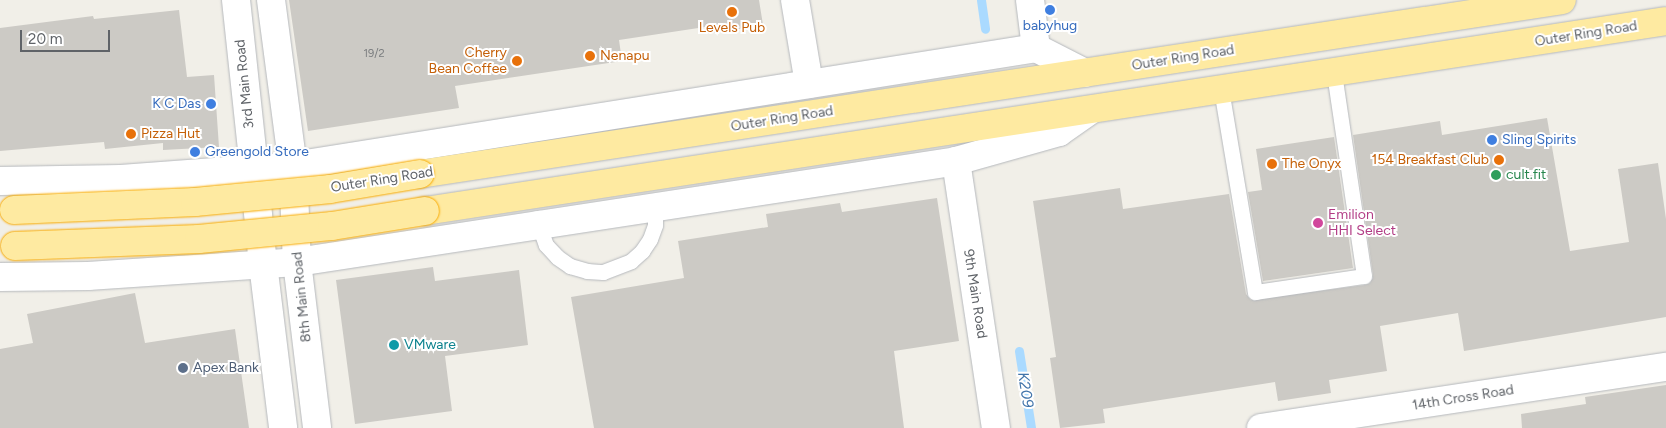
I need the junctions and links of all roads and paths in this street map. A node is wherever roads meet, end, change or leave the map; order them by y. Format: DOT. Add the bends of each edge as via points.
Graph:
graph roads {
  1 [pos="236,0"];
  2 [pos="271,0"];
  3 [pos="795,0"];
  4 [pos="1030,0"];
  5 [pos="1562,0"];
  6 [pos="1666,22"];
  7 [pos="1036,48"];
  8 [pos="1085,73"];
  9 [pos="1334,73"];
  10 [pos="809,84"];
  11 [pos="1221,89"];
  12 [pos="1090,110"];
  13 [pos="956,161"];
  14 [pos="293,166"];
  15 [pos="254,169"];
  16 [pos="0,181"];
  17 [pos="655,207"];
  18 [pos="7,210"];
  19 [pos="539,225"];
  20 [pos="8,246"];
  21 [pos="298,262"];
  22 [pos="263,264"];
  23 [pos="0,277"];
  24 [pos="1666,367"];
  25 [pos="283,428"];
  26 [pos="317,428"];
  27 [pos="996,428"];
  28 [pos="1260,428"];
  1 -- 15 [label="main road, 3rd Main Road"];
  2 -- 14 [label="main road"];
  3 -- 10 [label="main road"];
  4 -- 7 [label="main road"];
  5 -- 8 [label="highway, Outer Ring Road"];
  6 -- 9 [label="highway, Outer Ring Road"];
  7 -- 8 [label="main road"];
  7 -- 10 [label="main road"];
  8 -- 18 [label="highway, Outer Ring Road, bridge" via="330,189 195,202"];
  9 -- 11 [label="highway, Outer Ring Road"];
  9 -- 11 [label="lane" via="1364,276 1255,292"];
  10 -- 14 [label="main road"];
  11 -- 12 [label="highway, Outer Ring Road"];
  12 -- 13 [label="main road, Outer Ring Road" via="1059,132"];
  12 -- 20 [label="highway, Outer Ring Road, bridge" via="332,226 199,239"];
  13 -- 17 [label="main road, Outer Ring Road"];
  13 -- 27 [label="main road, 9th Main Road"];
  14 -- 15 [label="main road"];
  14 -- 21 [label="main road, 8th Main Road"];
  15 -- 16 [label="main road" via="121,179"];
  15 -- 22 [label="main road"];
  17 -- 19 [label="main road, Outer Ring Road"];
  17 -- 19 [label="lane" via="655,225 642,251 631,261 603,272 570,266 557,257 546,245"];
  19 -- 21 [label="main road, Outer Ring Road"];
  21 -- 22 [label="main road, Outer Ring Road"];
  21 -- 26 [label="main road, 8th Main Road"];
  22 -- 23 [label="main road, Outer Ring Road" via="88,276"];
  22 -- 25 [label="main road"];
  24 -- 28 [label="main road, 14th Cross Road"];
}
